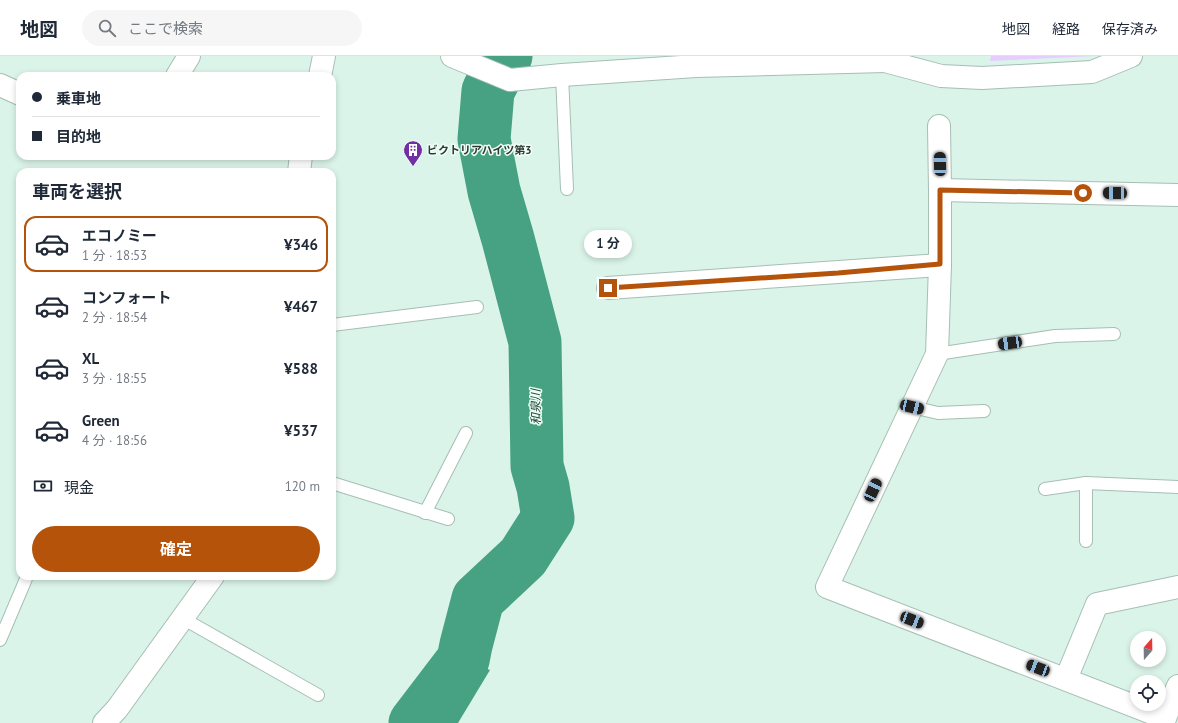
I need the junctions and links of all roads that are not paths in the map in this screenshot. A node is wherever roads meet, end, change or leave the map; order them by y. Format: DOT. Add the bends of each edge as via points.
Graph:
graph roads {
  1 [pos="189,56"];
  2 [pos="324,56"];
  3 [pos="452,56"];
  4 [pos="1131,56"];
  5 [pos="885,58"];
  6 [pos="697,61"];
  7 [pos="180,72"];
  8 [pos="321,72"];
  9 [pos="562,75"];
  10 [pos="0,85"];
  11 [pos="16,92"];
  12 [pos="939,126"];
  13 [pos="567,189"];
  14 [pos="940,190"];
  15 [pos="1178,195"];
  16 [pos="940,264"];
  17 [pos="608,288"];
  18 [pos="477,307"];
  19 [pos="336,325"];
  20 [pos="1114,334"];
  21 [pos="937,354"];
  22 [pos="912,407"];
  23 [pos="984,411"];
  24 [pos="466,433"];
  25 [pos="1086,483"];
  26 [pos="336,484"];
  27 [pos="1178,487"];
  28 [pos="1045,489"];
  29 [pos="425,513"];
  30 [pos="448,519"];
  31 [pos="1086,541"];
  32 [pos="25,580"];
  33 [pos="210,580"];
  34 [pos="1178,587"];
  35 [pos="182,618"];
  36 [pos="0,640"];
  37 [pos="1066,679"];
  38 [pos="1178,686"];
  39 [pos="318,695"];
  40 [pos="1163,720"];
  41 [pos="104,723"];
  1 -- 7 [label="street"];
  2 -- 8 [label="street"];
  3 -- 9 [label="street" via="501,76"];
  4 -- 5 [label="street" via="1092,72 982,78 941,76"];
  5 -- 6 [label="street"];
  6 -- 9 [label="street"];
  9 -- 13 [label="lane"];
  10 -- 11 [label="street"];
  12 -- 14 [label="street"];
  14 -- 15 [label="street"];
  14 -- 16 [label="street"];
  16 -- 17 [label="street"];
  16 -- 21 [label="street"];
  18 -- 19 [label="lane"];
  20 -- 21 [label="lane" via="1054,336"];
  21 -- 22 [label="street"];
  22 -- 23 [label="lane" via="938,413"];
  22 -- 37 [label="street" via="827,587"];
  24 -- 29 [label="lane"];
  25 -- 27 [label="lane"];
  25 -- 28 [label="lane"];
  25 -- 31 [label="lane"];
  26 -- 29 [label="lane"];
  29 -- 30 [label="lane"];
  32 -- 36 [label="lane"];
  33 -- 35 [label="street"];
  34 -- 37 [label="street" via="1097,604"];
  35 -- 39 [label="lane"];
  35 -- 41 [label="street" via="117,709"];
  37 -- 40 [label="street"];
  38 -- 40 [label="street"];
}
